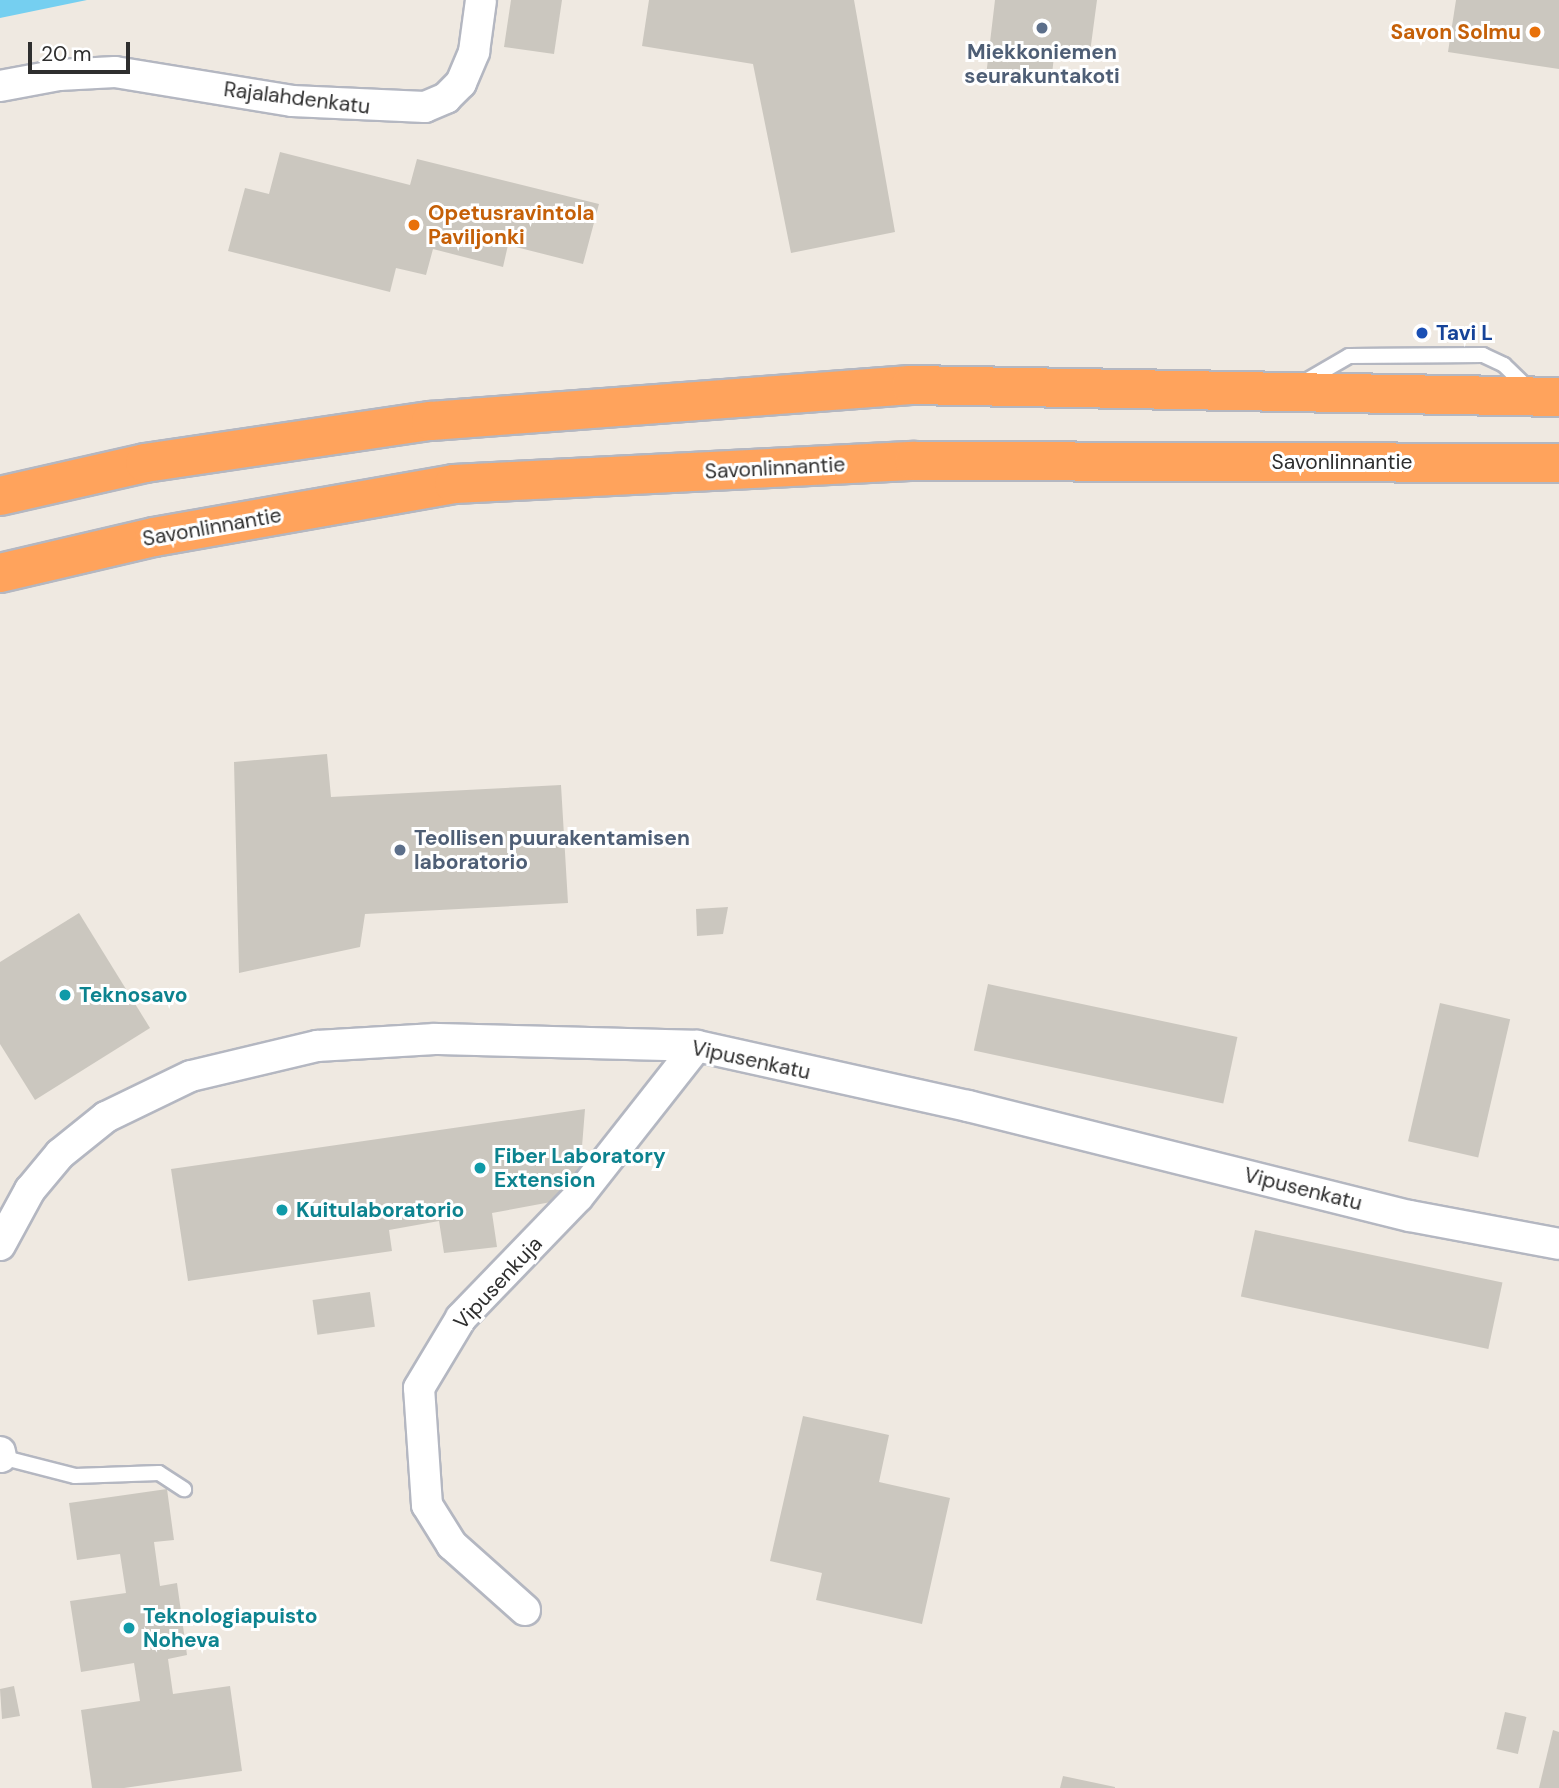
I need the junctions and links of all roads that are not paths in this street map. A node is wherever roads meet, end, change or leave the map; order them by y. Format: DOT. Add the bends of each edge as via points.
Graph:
graph roads {
  1 [pos="481,0"];
  2 [pos="0,86"];
  3 [pos="1547,397"];
  4 [pos="1559,463"];
  5 [pos="0,496"];
  6 [pos="0,573"];
  7 [pos="697,1046"];
  8 [pos="1559,1244"];
  9 [pos="0,1245"];
  10 [pos="1,1454"];
  11 [pos="184,1489"];
  12 [pos="525,1610"];
  1 -- 2 [label="street, Rajalahdenkatu" via="474,52 461,83 446,98 425,107 292,101 115,72 59,75"];
  3 -- 5 [label="highway" via="911,385 431,421 145,463"];
  4 -- 6 [label="highway, Savonlinnantie" via="914,461 454,484 154,537"];
  7 -- 8 [label="street, Vipusenkatu" via="968,1106 1410,1216"];
  7 -- 9 [label="street, Vipusenkatu" via="422,1040 317,1046 191,1076 106,1117 61,1154 30,1190"];
  7 -- 12 [label="street, Vipusenkuja" via="578,1198 461,1318 419,1388 427,1505 452,1545"];
  10 -- 11 [label="lane" via="75,1476 159,1473"];
}
